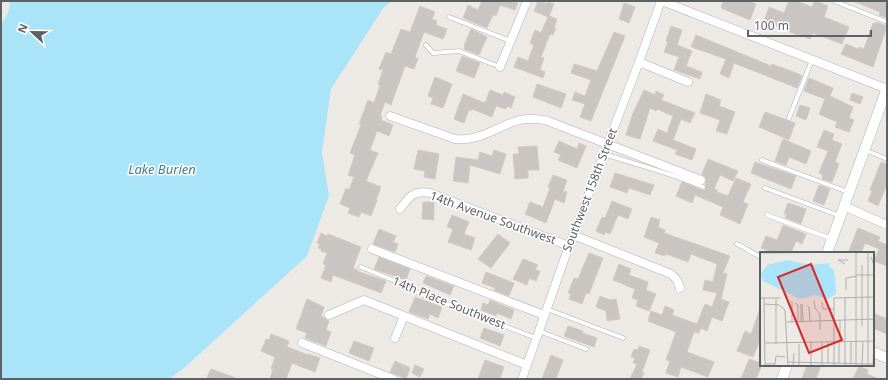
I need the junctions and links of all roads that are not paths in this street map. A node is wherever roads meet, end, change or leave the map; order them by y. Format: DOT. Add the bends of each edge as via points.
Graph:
graph roads {
  1 [pos="527,1"];
  2 [pos="661,1"];
  3 [pos="834,1"];
  4 [pos="449,17"];
  5 [pos="887,22"];
  6 [pos="511,41"];
  7 [pos="426,46"];
  8 [pos="812,60"];
  9 [pos="639,62"];
  10 [pos="500,67"];
  11 [pos="688,82"];
  12 [pos="887,89"];
  13 [pos="390,116"];
  14 [pos="789,118"];
  15 [pos="608,143"];
  16 [pos="865,150"];
  17 [pos="604,154"];
  18 [pos="887,159"];
  19 [pos="762,160"];
  20 [pos="702,183"];
  21 [pos="765,188"];
  22 [pos="849,192"];
  23 [pos="844,206"];
  24 [pos="400,209"];
  25 [pos="767,215"];
  26 [pos="840,217"];
  27 [pos="887,225"];
  28 [pos="573,235"];
  29 [pos="832,239"];
  30 [pos="737,244"];
  31 [pos="569,246"];
  32 [pos="372,249"];
  33 [pos="827,252"];
  34 [pos="760,257"];
  35 [pos="361,267"];
  36 [pos="680,288"];
  37 [pos="545,312"];
  38 [pos="329,315"];
  39 [pos="404,316"];
  40 [pos="538,334"];
  41 [pos="395,338"];
  42 [pos="623,338"];
  43 [pos="302,342"];
  44 [pos="586,349"];
  45 [pos="874,352"];
  46 [pos="887,358"];
  47 [pos="527,365"];
  48 [pos="787,366"];
  49 [pos="525,378"];
  50 [pos="393,379"];
  51 [pos="782,379"];
  1 -- 6 [label="street"];
  2 -- 8 [label="street"];
  2 -- 9 [label="street, Southwest 158th Street"];
  3 -- 5 [label="lane"];
  4 -- 6 [label="lane"];
  6 -- 10 [label="street"];
  7 -- 10 [label="lane" via="433,53 459,51"];
  8 -- 12 [label="street"];
  8 -- 14 [label="lane"];
  9 -- 11 [label="street"];
  9 -- 15 [label="street, Southwest 158th Street"];
  12 -- 16 [label="street"];
  13 -- 15 [label="street" via="462,140 481,136 520,120 545,120"];
  15 -- 17 [label="street, Southwest 158th Street"];
  15 -- 20 [label="street"];
  16 -- 18 [label="lane"];
  16 -- 22 [label="street"];
  17 -- 20 [label="lane"];
  17 -- 28 [label="street, Southwest 158th Street"];
  19 -- 22 [label="lane"];
  21 -- 26 [label="lane"];
  22 -- 23 [label="street"];
  23 -- 26 [label="street"];
  23 -- 27 [label="street"];
  24 -- 31 [label="street, 14th Avenue Southwest" via="414,193 430,193"];
  25 -- 29 [label="lane"];
  26 -- 29 [label="street"];
  28 -- 31 [label="street, Southwest 158th Street"];
  28 -- 36 [label="street, 14th Avenue Southwest" via="671,274"];
  29 -- 33 [label="street"];
  30 -- 34 [label="lane"];
  31 -- 37 [label="street, Southwest 158th Street"];
  32 -- 37 [label="street, 14th Place Southwest"];
  35 -- 40 [label="lane, 14th Place Southwest" via="395,281 405,288"];
  37 -- 40 [label="street, Southwest 158th Street"];
  37 -- 42 [label="lane"];
  38 -- 39 [label="street" via="364,300"];
  39 -- 41 [label="street"];
  39 -- 47 [label="street"];
  40 -- 44 [label="lane, 14th Place Southwest"];
  40 -- 47 [label="street, Southwest 158th Street"];
  43 -- 50 [label="street"];
  45 -- 46 [label="street"];
  47 -- 49 [label="street, Southwest 158th Street"];
  48 -- 51 [label="street"];
}
